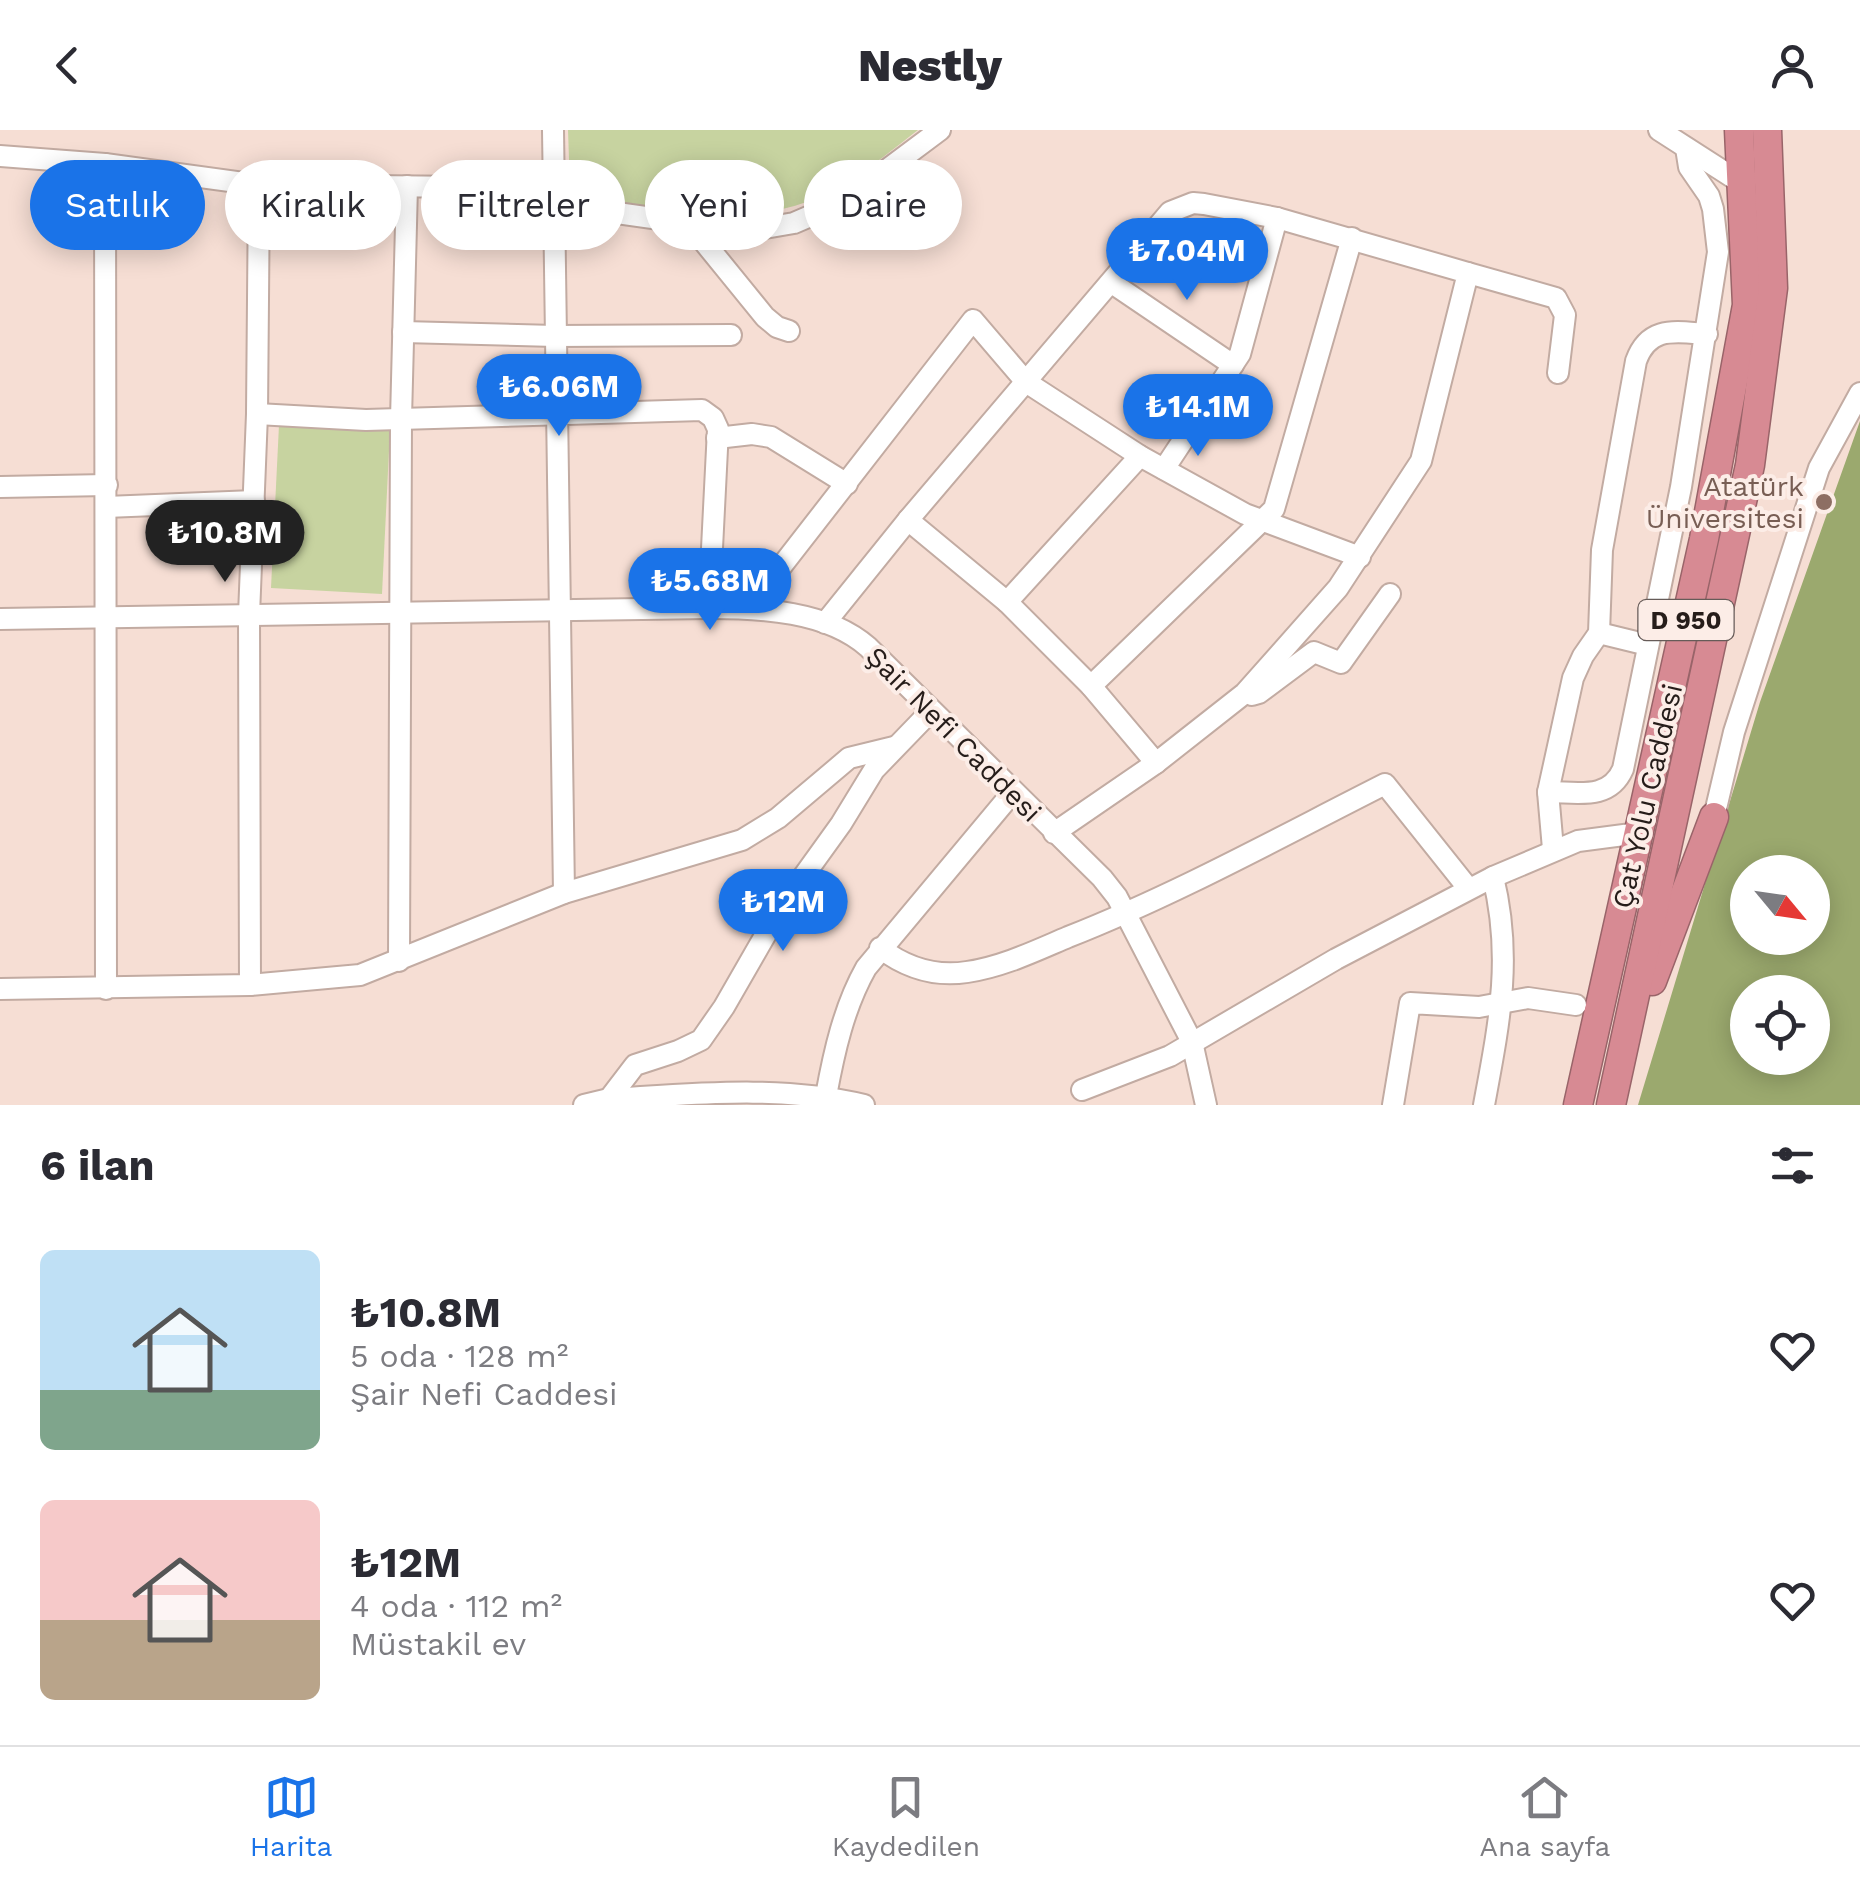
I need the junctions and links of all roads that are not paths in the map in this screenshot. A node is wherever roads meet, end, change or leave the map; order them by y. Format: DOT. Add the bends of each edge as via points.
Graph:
graph roads {
  1 [pos="553,130"];
  2 [pos="940,130"];
  3 [pos="1659,130"];
  4 [pos="1740,130"];
  5 [pos="1767,130"];
  6 [pos="1686,148"];
  7 [pos="0,156"];
  8 [pos="52,160"];
  9 [pos="553,160"];
  10 [pos="1744,184"];
  11 [pos="401,186"];
  12 [pos="407,186"];
  13 [pos="421,186"];
  14 [pos="1277,218"];
  15 [pos="784,223"];
  16 [pos="1352,238"];
  17 [pos="106,250"];
  18 [pos="258,250"];
  19 [pos="554,250"];
  20 [pos="711,250"];
  21 [pos="1468,272"];
  22 [pos="1112,282"];
  23 [pos="790,331"];
  24 [pos="404,332"];
  25 [pos="1707,334"];
  26 [pos="731,335"];
  27 [pos="555,336"];
  28 [pos="1234,365"];
  29 [pos="1558,373"];
  30 [pos="1026,382"];
  31 [pos="1860,394"];
  32 [pos="256,414"];
  33 [pos="556,414"];
  34 [pos="401,420"];
  35 [pos="718,438"];
  36 [pos="1140,456"];
  37 [pos="1164,469"];
  38 [pos="847,484"];
  39 [pos="0,487"];
  40 [pos="107,496"];
  41 [pos="254,501"];
  42 [pos="908,520"];
  43 [pos="1264,522"];
  44 [pos="1360,556"];
  45 [pos="1390,594"];
  46 [pos="1007,602"];
  47 [pos="709,608"];
  48 [pos="749,608"];
  49 [pos="558,609"];
  50 [pos="249,614"];
  51 [pos="402,614"];
  52 [pos="106,618"];
  53 [pos="0,619"];
  54 [pos="825,622"];
  55 [pos="1599,633"];
  56 [pos="1648,645"];
  57 [pos="1090,686"];
  58 [pos="1245,692"];
  59 [pos="930,711"];
  60 [pos="894,747"];
  61 [pos="1156,762"];
  62 [pos="1013,792"];
  63 [pos="1548,792"];
  64 [pos="1714,817"];
  65 [pos="1054,833"];
  66 [pos="1639,834"];
  67 [pos="1553,849"];
  68 [pos="1493,876"];
  69 [pos="1468,888"];
  70 [pos="564,892"];
  71 [pos="1126,916"];
  72 [pos="880,948"];
  73 [pos="400,961"];
  74 [pos="250,985"];
  75 [pos="106,988"];
  76 [pos="0,989"];
  77 [pos="1503,1004"];
  78 [pos="1576,1004"];
  79 [pos="1192,1042"];
  80 [pos="1624,1052"];
  81 [pos="1082,1090"];
  82 [pos="826,1096"];
  83 [pos="610,1099"];
  84 [pos="584,1105"];
  85 [pos="864,1105"];
  86 [pos="1206,1105"];
  87 [pos="1393,1105"];
  88 [pos="1484,1105"];
  89 [pos="1578,1105"];
  90 [pos="1611,1105"];
  1 -- 9 [label="street"];
  2 -- 15 [label="street" via="846,201"];
  3 -- 6 [label="street"];
  4 -- 10 [label="highway, Çat Yolu Caddesi / D 950"];
  5 -- 80 [label="highway, Çat Yolu Caddesi / D 950" via="1773,288 1750,465"];
  6 -- 10 [label="street"];
  6 -- 25 [label="street" via="1688,167 1709,196 1718,237"];
  7 -- 8 [label="street"];
  10 -- 66 [label="highway, Çat Yolu Caddesi / D 950" via="1746,305 1704,539"];
  11 -- 12 [label="street"];
  12 -- 13 [label="street"];
  12 -- 24 [label="street"];
  14 -- 16 [label="street"];
  14 -- 22 [label="street" via="1204,204 1180,207"];
  14 -- 28 [label="street"];
  16 -- 21 [label="street"];
  16 -- 43 [label="street" via="1277,502"];
  17 -- 40 [label="street"];
  18 -- 32 [label="street"];
  19 -- 27 [label="street"];
  20 -- 23 [label="street" via="765,317"];
  21 -- 29 [label="street" via="1556,298 1565,315"];
  21 -- 44 [label="street" via="1421,462"];
  22 -- 28 [label="street"];
  22 -- 30 [label="street"];
  24 -- 27 [label="street"];
  24 -- 34 [label="street"];
  25 -- 55 [label="street" via="1663,331 1639,352 1602,550"];
  25 -- 56 [label="street"];
  26 -- 27 [label="street"];
  27 -- 33 [label="street"];
  28 -- 37 [label="street"];
  30 -- 36 [label="street"];
  30 -- 38 [label="street" via="973,320"];
  30 -- 42 [label="street"];
  31 -- 64 [label="street" via="1818,468 1734,732"];
  32 -- 34 [label="street"];
  32 -- 41 [label="street"];
  33 -- 34 [label="street"];
  33 -- 35 [label="street" via="702,410 716,423"];
  33 -- 49 [label="street"];
  34 -- 51 [label="street"];
  35 -- 38 [label="street" via="771,438"];
  35 -- 47 [label="street"];
  36 -- 37 [label="street"];
  36 -- 46 [label="street"];
  37 -- 43 [label="street"];
  38 -- 48 [label="street"];
  39 -- 40 [label="street"];
  40 -- 41 [label="street"];
  40 -- 52 [label="street"];
  41 -- 50 [label="street"];
  42 -- 46 [label="street"];
  42 -- 54 [label="street"];
  43 -- 44 [label="street"];
  43 -- 57 [label="street"];
  44 -- 58 [label="street"];
  45 -- 58 [label="street" via="1341,663 1314,652 1259,694"];
  46 -- 57 [label="street"];
  47 -- 48 [label="street, Şair Nefi Caddesi"];
  47 -- 49 [label="street, Şair Nefi Caddesi"];
  48 -- 54 [label="street, Şair Nefi Caddesi"];
  49 -- 51 [label="street, Şair Nefi Caddesi"];
  49 -- 70 [label="street"];
  50 -- 51 [label="street, Şair Nefi Caddesi"];
  50 -- 52 [label="street, Şair Nefi Caddesi"];
  50 -- 74 [label="street"];
  51 -- 73 [label="street"];
  52 -- 53 [label="street, Şair Nefi Caddesi"];
  52 -- 75 [label="street"];
  54 -- 59 [label="street, Şair Nefi Caddesi" via="859,640"];
  55 -- 56 [label="street"];
  55 -- 63 [label="street" via="1573,678"];
  56 -- 63 [label="street" via="1618,780 1599,793"];
  57 -- 61 [label="street"];
  58 -- 61 [label="street"];
  59 -- 60 [label="street"];
  59 -- 62 [label="street, Şair Nefi Caddesi"];
  60 -- 70 [label="street" via="849,758 742,840"];
  60 -- 83 [label="street" via="782,906 701,1040 635,1065"];
  61 -- 65 [label="street"];
  62 -- 65 [label="street, Şair Nefi Caddesi"];
  62 -- 72 [label="street"];
  63 -- 67 [label="street"];
  64 -- 80 [label="highway"];
  65 -- 71 [label="street, Şair Nefi Caddesi" via="1102,878"];
  66 -- 67 [label="street"];
  66 -- 89 [label="highway, Çat Yolu Caddesi / D 950"];
  67 -- 68 [label="street"];
  68 -- 69 [label="street"];
  68 -- 77 [label="street" via="1503,917"];
  69 -- 71 [label="street" via="1386,784"];
  69 -- 79 [label="street"];
  70 -- 73 [label="street"];
  71 -- 72 [label="street" via="1016,960 966,972 925,971"];
  71 -- 79 [label="street, Şair Nefi Caddesi"];
  72 -- 82 [label="street" via="856,986"];
  73 -- 74 [label="street" via="342,979"];
  74 -- 75 [label="street"];
  75 -- 76 [label="street"];
  77 -- 78 [label="street" via="1528,998"];
  77 -- 87 [label="street" via="1410,1003"];
  77 -- 88 [label="street"];
  79 -- 81 [label="street"];
  79 -- 86 [label="street, Şair Nefi Caddesi"];
  80 -- 90 [label="highway, Çat Yolu Caddesi / D 950"];
  82 -- 83 [label="street"];
  82 -- 85 [label="street"];
  83 -- 84 [label="street"];
}
